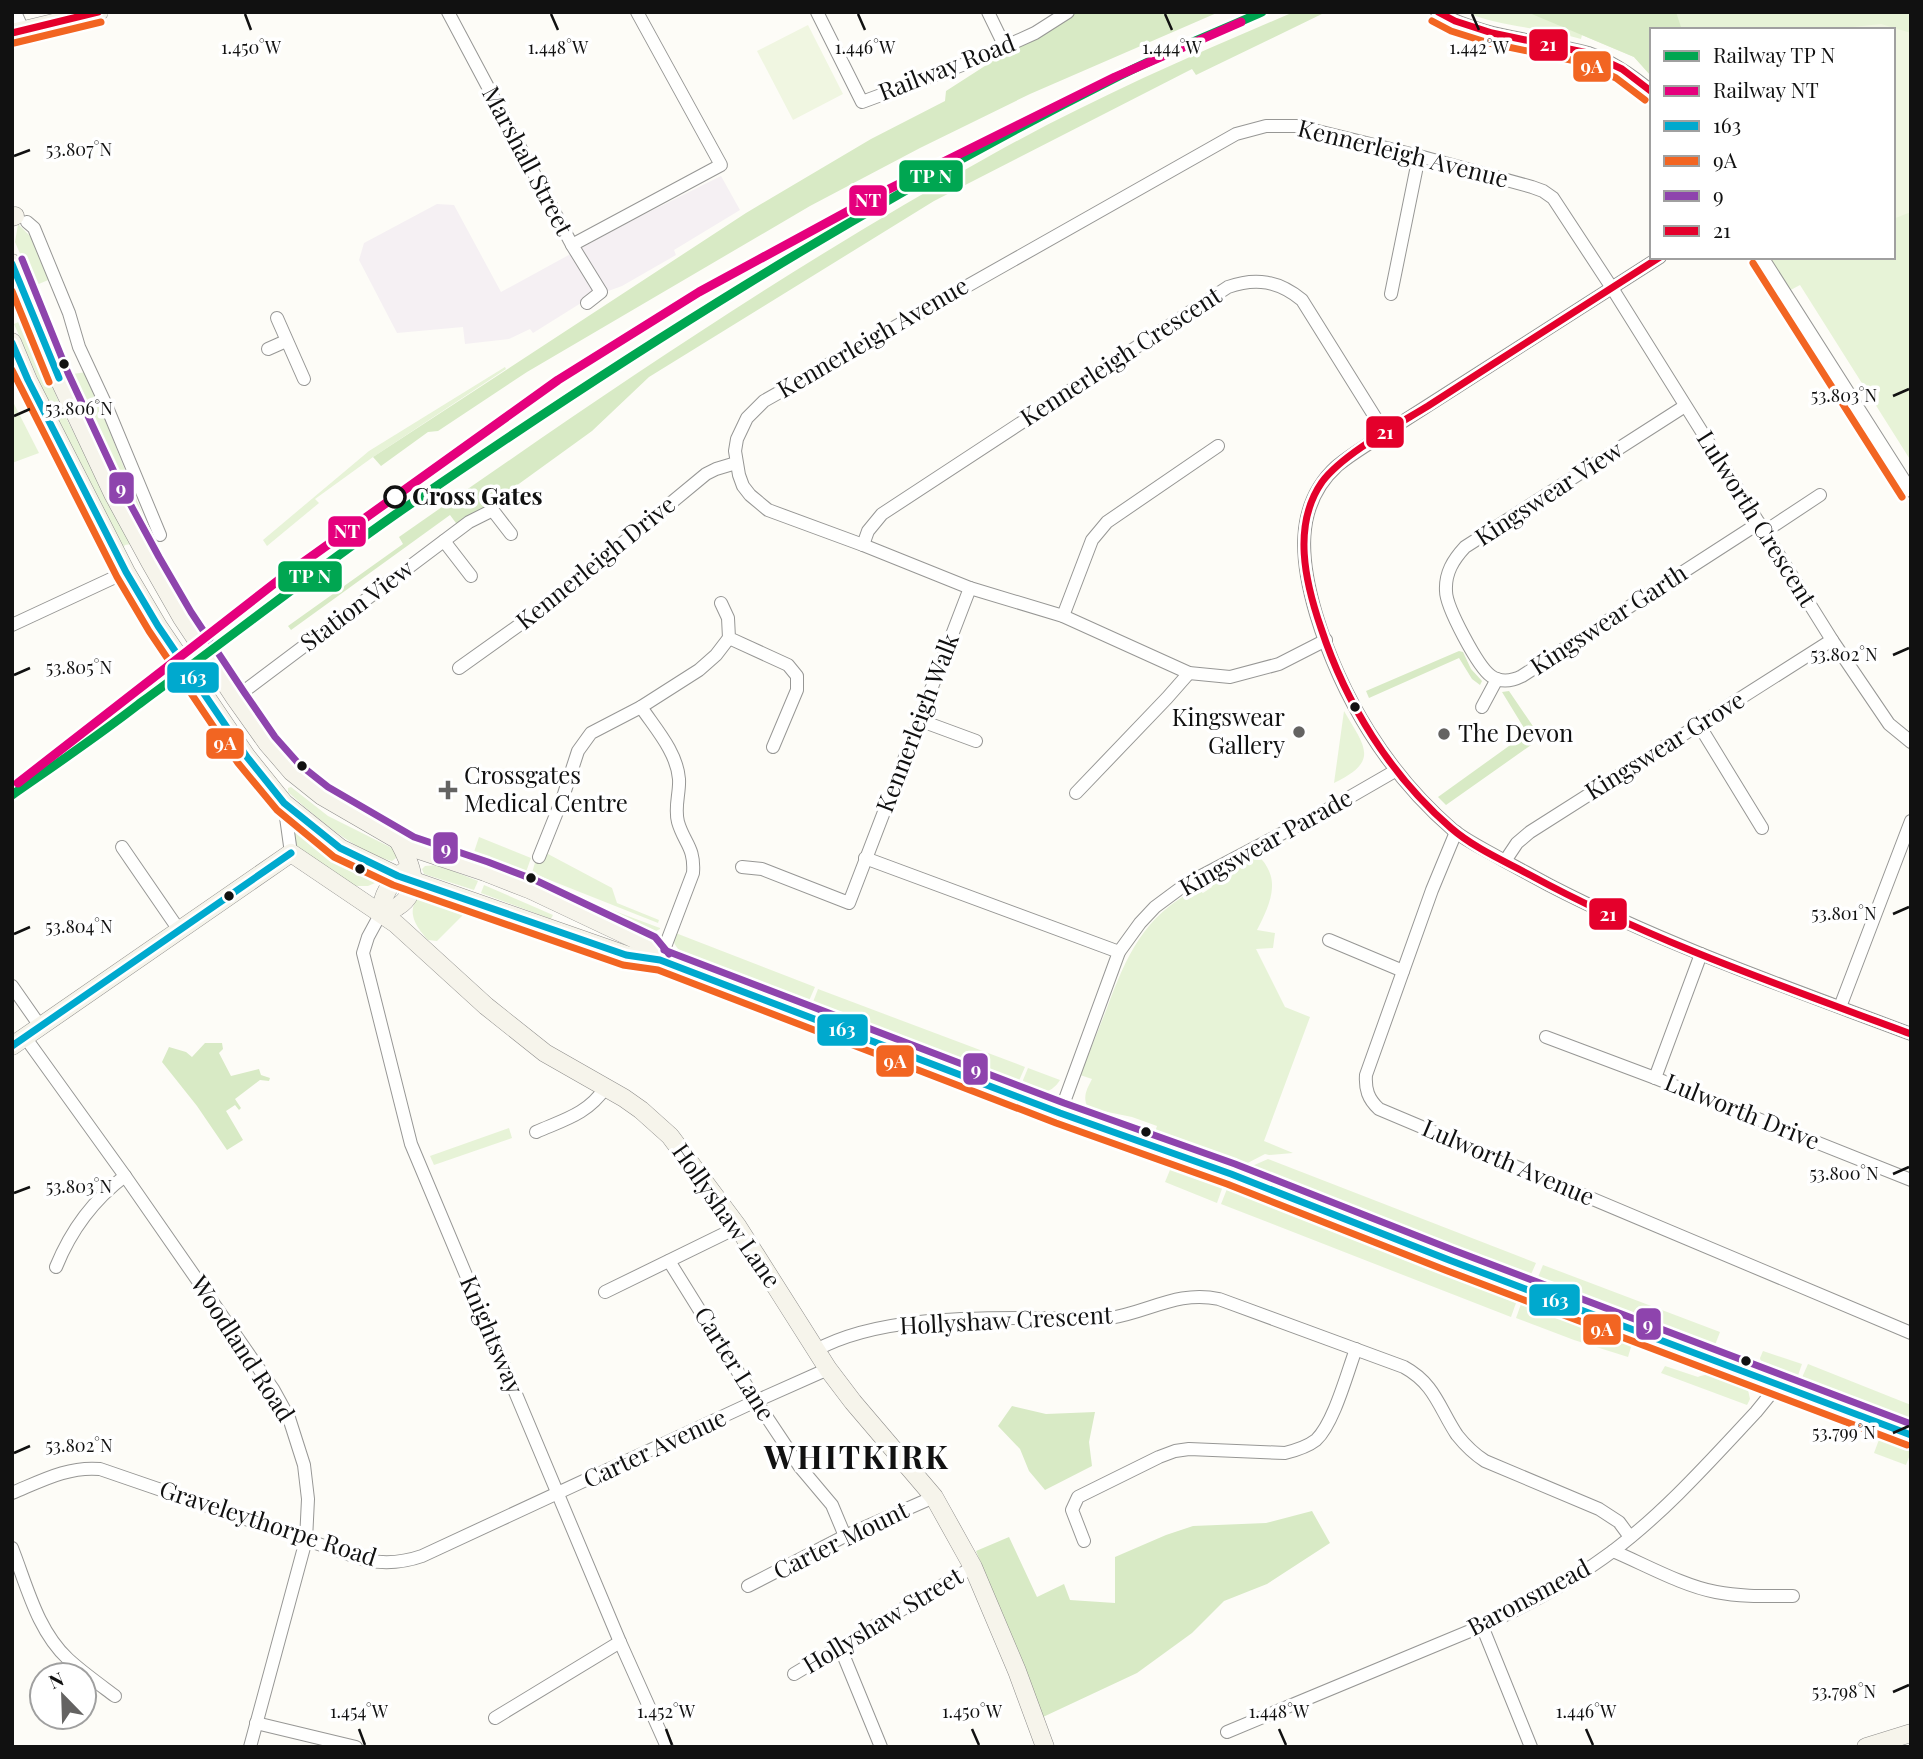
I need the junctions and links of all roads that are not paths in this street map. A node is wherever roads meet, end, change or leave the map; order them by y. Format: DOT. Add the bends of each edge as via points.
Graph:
graph roads {
  1 [pos="15,12"];
  2 [pos="99,12"];
  3 [pos="448,12"];
  4 [pos="637,12"];
  5 [pos="817,12"];
  6 [pos="988,12"];
  7 [pos="1068,12"];
  8 [pos="1437,12"];
  9 [pos="18,32"];
  10 [pos="1005,47"];
  11 [pos="1650,90"];
  12 [pos="1419,156"];
  13 [pos="18,218"];
  14 [pos="572,245"];
  15 [pos="1657,259"];
  16 [pos="1763,259"];
  17 [pos="12,263"];
  18 [pos="1612,288"];
  19 [pos="1391,294"];
  20 [pos="587,303"];
  21 [pos="277,318"];
  22 [pos="12,341"];
  23 [pos="286,341"];
  24 [pos="268,349"];
  25 [pos="304,379"];
  26 [pos="1685,406"];
  27 [pos="1385,433"];
  28 [pos="1218,446"];
  29 [pos="736,463"];
  30 [pos="1911,491"];
  31 [pos="1820,495"];
  32 [pos="1762,528"];
  33 [pos="511,534"];
  34 [pos="160,535"];
  35 [pos="444,541"];
  36 [pos="863,545"];
  37 [pos="150,562"];
  38 [pos="126,572"];
  39 [pos="471,576"];
  40 [pos="970,588"];
  41 [pos="721,603"];
  42 [pos="1063,616"];
  43 [pos="12,625"];
  44 [pos="729,638"];
  45 [pos="1326,640"];
  46 [pos="1832,640"];
  47 [pos="1468,641"];
  48 [pos="459,668"];
  49 [pos="1189,673"];
  50 [pos="1497,679"];
  51 [pos="235,698"];
  52 [pos="641,707"];
  53 [pos="1482,707"];
  54 [pos="216,712"];
  55 [pos="919,720"];
  56 [pos="1699,725"];
  57 [pos="976,741"];
  58 [pos="1911,742"];
  59 [pos="773,747"];
  60 [pos="1395,771"];
  61 [pos="1076,793"];
  62 [pos="284,803"];
  63 [pos="1911,821"];
  64 [pos="1762,828"];
  65 [pos="1456,832"];
  66 [pos="398,840"];
  67 [pos="122,847"];
  68 [pos="290,853"];
  69 [pos="434,856"];
  70 [pos="539,857"];
  71 [pos="865,858"];
  72 [pos="1505,860"];
  73 [pos="742,867"];
  74 [pos="408,875"];
  75 [pos="381,913"];
  76 [pos="179,930"];
  77 [pos="1329,940"];
  78 [pos="1119,952"];
  79 [pos="1701,954"];
  80 [pos="660,960"];
  81 [pos="1403,971"];
  82 [pos="12,986"];
  83 [pos="1840,1007"];
  84 [pos="40,1026"];
  85 [pos="1911,1034"];
  86 [pos="1546,1037"];
  87 [pos="19,1041"];
  88 [pos="1655,1079"];
  89 [pos="605,1088"];
  90 [pos="1060,1113"];
  91 [pos="536,1132"];
  92 [pos="125,1176"];
  93 [pos="1911,1180"];
  94 [pos="738,1227"];
  95 [pos="669,1261"];
  96 [pos="56,1267"];
  97 [pos="605,1292"];
  98 [pos="1911,1334"];
  99 [pos="1356,1349"];
  100 [pos="816,1350"];
  101 [pos="828,1369"];
  102 [pos="1776,1384"];
  103 [pos="756,1401"];
  104 [pos="1911,1435"];
  105 [pos="12,1493"];
  106 [pos="558,1494"];
  107 [pos="934,1497"];
  108 [pos="845,1536"];
  109 [pos="1630,1537"];
  110 [pos="306,1540"];
  111 [pos="1084,1541"];
  112 [pos="12,1548"];
  113 [pos="1613,1551"];
  114 [pos="973,1567"];
  115 [pos="748,1586"];
  116 [pos="1793,1596"];
  117 [pos="1482,1626"];
  118 [pos="620,1642"];
  119 [pos="840,1647"];
  120 [pos="794,1674"];
  121 [pos="115,1696"];
  122 [pos="495,1718"];
  123 [pos="256,1723"];
  124 [pos="1227,1732"];
  125 [pos="1911,1733"];
  126 [pos="250,1747"];
  127 [pos="356,1747"];
  128 [pos="667,1747"];
  129 [pos="881,1747"];
  130 [pos="1045,1747"];
  131 [pos="1531,1747"];
  132 [pos="1866,1747"];
  1 -- 9 [label="street"];
  2 -- 9 [label="main road"];
  3 -- 14 [label="street, Marshall Street"];
  4 -- 14 [label="street" via="721,165"];
  5 -- 10 [label="street, Railway Road" via="862,102"];
  6 -- 10 [label="street"];
  7 -- 10 [label="street, Railway Road"];
  8 -- 11 [label="street" via="1457,23 1506,37 1590,54 1628,72"];
  12 -- 18 [label="street, Kennerleigh Avenue" via="1543,191 1553,198"];
  12 -- 19 [label="street"];
  12 -- 29 [label="street, Kennerleigh Avenue" via="1297,126 1266,126 1227,138 764,401 741,428"];
  13 -- 34 [label="street" via="34,228 79,347"];
  14 -- 20 [label="street, Marshall Street" via="601,292"];
  15 -- 18 [label="street"];
  16 -- 30 [label="street"];
  17 -- 37 [label="main road" via="58,377"];
  18 -- 26 [label="street, Lulworth Crescent"];
  18 -- 27 [label="street"];
  21 -- 23 [label="street"];
  22 -- 38 [label="main road"];
  23 -- 24 [label="street"];
  23 -- 25 [label="street"];
  26 -- 32 [label="street, Lulworth Crescent"];
  26 -- 47 [label="street, Kingswear View" via="1465,547 1447,577 1447,600"];
  27 -- 36 [label="street, Kennerleigh Crescent" via="1302,300 1273,283 1239,283 882,514"];
  27 -- 45 [label="street" via="1331,471 1305,520 1307,576"];
  28 -- 42 [label="street" via="1099,530"];
  29 -- 36 [label="street" via="750,495 768,510"];
  29 -- 48 [label="street, Kennerleigh Drive" via="706,474 550,603"];
  31 -- 32 [label="street, Kingswear Garth"];
  32 -- 46 [label="street, Lulworth Crescent"];
  32 -- 50 [label="street, Kingswear Garth" via="1522,676"];
  33 -- 35 [label="street, Station View" via="491,511"];
  35 -- 39 [label="street"];
  35 -- 51 [label="street, Station View"];
  36 -- 40 [label="street"];
  37 -- 38 [label="main road"];
  37 -- 51 [label="main road"];
  38 -- 43 [label="street"];
  38 -- 54 [label="main road"];
  40 -- 42 [label="street"];
  40 -- 55 [label="street, Kennerleigh Walk"];
  41 -- 44 [label="street"];
  42 -- 49 [label="street"];
  44 -- 52 [label="street" via="699,670"];
  44 -- 59 [label="street" via="788,665 797,676 797,690"];
  45 -- 49 [label="street" via="1279,664 1230,677"];
  45 -- 60 [label="street" via="1349,698"];
  46 -- 56 [label="street, Kingswear Grove"];
  46 -- 58 [label="street, Lulworth Crescent" via="1889,724"];
  47 -- 50 [label="street, Kingswear Garth" via="1483,669"];
  49 -- 61 [label="street"];
  50 -- 53 [label="street"];
  51 -- 54 [label="main road"];
  51 -- 66 [label="main road" via="292,772 322,796"];
  52 -- 70 [label="street" via="591,733 578,751"];
  52 -- 80 [label="street" via="675,760 680,781 676,814 694,863"];
  54 -- 62 [label="main road"];
  55 -- 57 [label="street"];
  55 -- 71 [label="street, Kennerleigh Walk"];
  56 -- 64 [label="street"];
  56 -- 72 [label="street, Kingswear Grove" via="1530,832"];
  60 -- 65 [label="street"];
  60 -- 78 [label="street, Kingswear Parade" via="1186,884 1140,923"];
  62 -- 68 [label="street"];
  62 -- 74 [label="main road" via="340,848"];
  63 -- 83 [label="street"];
  65 -- 72 [label="street"];
  65 -- 81 [label="street, Lulworth Avenue"];
  66 -- 69 [label="main road"];
  66 -- 74 [label="main road"];
  67 -- 76 [label="street"];
  68 -- 75 [label="main road, Hollyshaw Lane"];
  68 -- 76 [label="main road"];
  69 -- 74 [label="main road"];
  69 -- 80 [label="main road" via="577,911 649,946"];
  71 -- 73 [label="street, Kennerleigh Walk" via="849,903 762,869"];
  71 -- 78 [label="street"];
  72 -- 79 [label="street" via="1602,912"];
  74 -- 75 [label="main road" via="382,898"];
  74 -- 80 [label="main road" via="626,955"];
  75 -- 89 [label="main road, Hollyshaw Lane" via="545,1053"];
  75 -- 106 [label="street, Knightsway" via="363,953 411,1144"];
  76 -- 84 [label="main road"];
  77 -- 81 [label="street"];
  78 -- 90 [label="street, Kingswear Parade"];
  79 -- 83 [label="street"];
  79 -- 88 [label="street, Lulworth Drive"];
  80 -- 90 [label="main road"];
  81 -- 98 [label="street, Lulworth Avenue" via="1366,1075 1367,1094 1379,1109"];
  82 -- 84 [label="street"];
  83 -- 85 [label="street"];
  84 -- 87 [label="main road"];
  86 -- 88 [label="street"];
  87 -- 92 [label="street, Woodland Road"];
  88 -- 93 [label="street, Lulworth Drive"];
  89 -- 91 [label="street" via="585,1110"];
  89 -- 94 [label="main road, Hollyshaw Lane" via="641,1110 670,1136"];
  90 -- 102 [label="main road"];
  92 -- 96 [label="street" via="84,1215"];
  92 -- 110 [label="street, Woodland Road" via="289,1418 307,1482"];
  94 -- 95 [label="street"];
  94 -- 100 [label="main road, Hollyshaw Lane"];
  95 -- 97 [label="street"];
  95 -- 103 [label="street, Carter Lane"];
  99 -- 100 [label="street, Hollyshaw Crescent" via="1219,1298 1197,1295 1110,1318 979,1318 872,1329"];
  99 -- 109 [label="street, Hollyshaw Crescent" via="1421,1378 1457,1435 1485,1461 1599,1509 1619,1522"];
  99 -- 111 [label="street" via="1328,1423 1315,1440 1286,1453 1189,1449 1159,1457 1078,1497 1072,1510"];
  100 -- 101 [label="main road, Hollyshaw Lane"];
  101 -- 103 [label="street, Carter Avenue"];
  101 -- 107 [label="main road, Hollyshaw Lane"];
  102 -- 104 [label="main road"];
  102 -- 109 [label="street, Baronsmead" via="1703,1468"];
  103 -- 106 [label="street, Carter Avenue"];
  103 -- 108 [label="street, Carter Lane" via="832,1505"];
  105 -- 110 [label="street, Graveleythorpe Road" via="65,1471 100,1469"];
  106 -- 110 [label="street, Graveleythorpe Road" via="422,1556 399,1562 365,1560"];
  106 -- 118 [label="street, Knightsway"];
  107 -- 108 [label="street, Carter Mount"];
  107 -- 114 [label="main road, Hollyshaw Lane"];
  108 -- 115 [label="street, Carter Mount"];
  109 -- 113 [label="street, Baronsmead"];
  110 -- 123 [label="street, Woodland Road"];
  112 -- 121 [label="street" via="37,1615 51,1638 67,1658"];
  113 -- 116 [label="street" via="1713,1591"];
  113 -- 117 [label="street, Baronsmead" via="1518,1610"];
  114 -- 119 [label="street, Hollyshaw Street"];
  114 -- 130 [label="main road, Hollyshaw Lane"];
  117 -- 124 [label="street, Baronsmead"];
  117 -- 131 [label="street"];
  118 -- 122 [label="street"];
  118 -- 128 [label="street, Knightsway"];
  119 -- 120 [label="street, Hollyshaw Street"];
  119 -- 129 [label="street"];
  123 -- 126 [label="street, Woodland Road"];
  123 -- 127 [label="street"];
  125 -- 132 [label="main road"];
}
